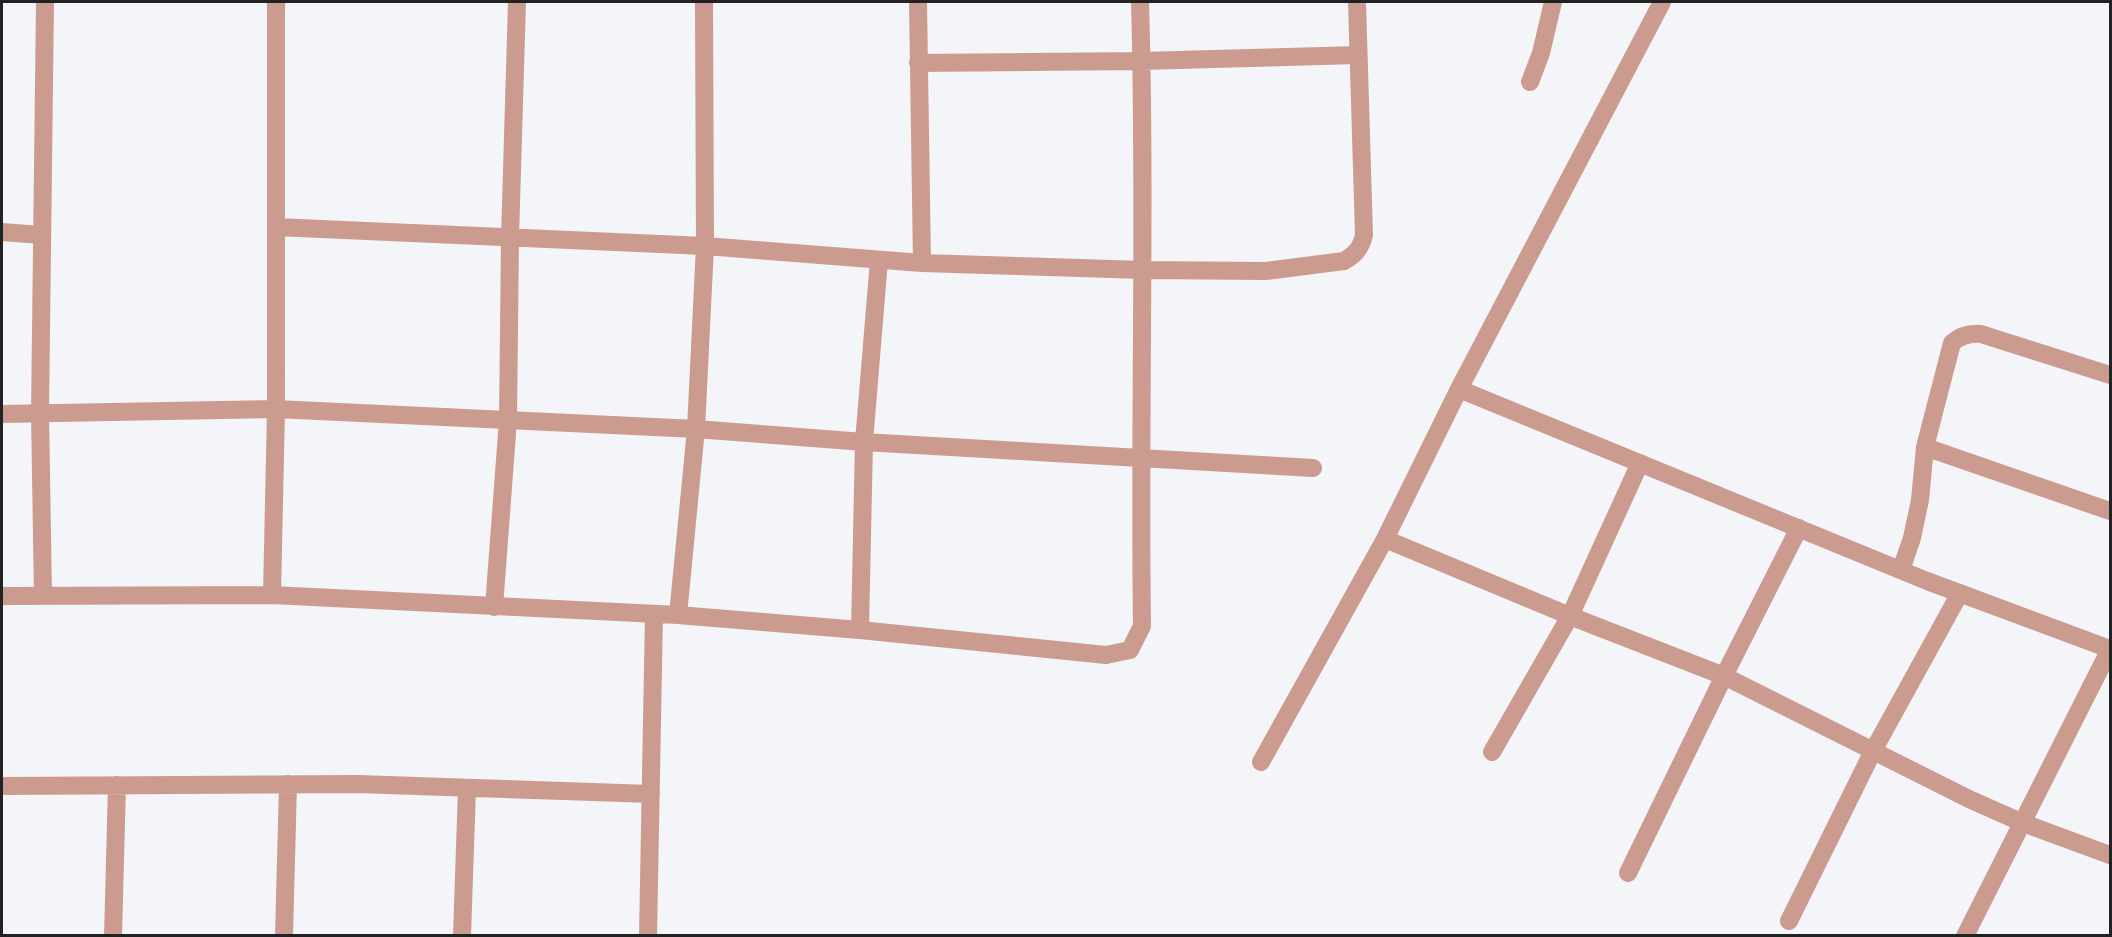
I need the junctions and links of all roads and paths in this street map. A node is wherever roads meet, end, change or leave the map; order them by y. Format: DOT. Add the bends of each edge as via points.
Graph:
graph roads {
  1 [pos="45,2"];
  2 [pos="276,2"];
  3 [pos="517,2"];
  4 [pos="704,2"];
  5 [pos="918,2"];
  6 [pos="1140,2"];
  7 [pos="1357,2"];
  8 [pos="1553,2"];
  9 [pos="1662,2"];
  10 [pos="1358,55"];
  11 [pos="1142,61"];
  12 [pos="918,63"];
  13 [pos="1530,82"];
  14 [pos="276,227"];
  15 [pos="2,232"];
  16 [pos="41,235"];
  17 [pos="510,238"];
  18 [pos="705,246"];
  19 [pos="879,260"];
  20 [pos="922,263"];
  21 [pos="1143,270"];
  22 [pos="2110,375"];
  23 [pos="1459,389"];
  24 [pos="276,409"];
  25 [pos="2,414"];
  26 [pos="40,414"];
  27 [pos="508,420"];
  28 [pos="696,429"];
  29 [pos="864,442"];
  30 [pos="1925,447"];
  31 [pos="1140,459"];
  32 [pos="1640,463"];
  33 [pos="1313,468"];
  34 [pos="2110,511"];
  35 [pos="1799,528"];
  36 [pos="1385,539"];
  37 [pos="1901,570"];
  38 [pos="1960,593"];
  39 [pos="272,595"];
  40 [pos="2,596"];
  41 [pos="43,596"];
  42 [pos="494,607"];
  43 [pos="654,614"];
  44 [pos="678,615"];
  45 [pos="1570,616"];
  46 [pos="860,630"];
  47 [pos="2110,649"];
  48 [pos="1724,676"];
  49 [pos="1873,751"];
  50 [pos="1492,752"];
  51 [pos="1261,762"];
  52 [pos="288,784"];
  53 [pos="117,785"];
  54 [pos="2,786"];
  55 [pos="467,788"];
  56 [pos="651,794"];
  57 [pos="2023,823"];
  58 [pos="2110,855"];
  59 [pos="1628,873"];
  60 [pos="1789,921"];
  61 [pos="113,936"];
  62 [pos="284,936"];
  63 [pos="462,936"];
  64 [pos="648,936"];
  65 [pos="1965,936"];
  1 -- 16 [label="street"];
  2 -- 14 [label="street"];
  3 -- 17 [label="street"];
  4 -- 18 [label="street"];
  5 -- 12 [label="street"];
  6 -- 11 [label="street"];
  7 -- 10 [label="street"];
  8 -- 13 [label="street"];
  9 -- 23 [label="street"];
  10 -- 11 [label="street"];
  10 -- 21 [label="street" via="1364,235 1352,257 1266,271"];
  11 -- 12 [label="street"];
  11 -- 21 [label="street"];
  12 -- 20 [label="street"];
  14 -- 17 [label="street"];
  14 -- 24 [label="street"];
  15 -- 16 [label="street"];
  16 -- 26 [label="street"];
  17 -- 18 [label="street"];
  17 -- 27 [label="street"];
  18 -- 19 [label="street"];
  18 -- 28 [label="street"];
  19 -- 20 [label="street"];
  19 -- 29 [label="street"];
  20 -- 21 [label="street"];
  21 -- 31 [label="street"];
  22 -- 30 [label="street" via="1982,334 1965,335 1953,344"];
  23 -- 32 [label="street"];
  23 -- 36 [label="street"];
  24 -- 26 [label="street"];
  24 -- 27 [label="street"];
  24 -- 39 [label="street"];
  25 -- 26 [label="street"];
  26 -- 41 [label="street"];
  27 -- 28 [label="street"];
  27 -- 42 [label="street"];
  28 -- 29 [label="street"];
  28 -- 44 [label="street"];
  29 -- 31 [label="street"];
  29 -- 46 [label="street"];
  30 -- 34 [label="street"];
  30 -- 37 [label="street" via="1920,500"];
  31 -- 33 [label="street"];
  31 -- 46 [label="street" via="1142,626 1130,650 1106,655"];
  32 -- 35 [label="street"];
  32 -- 45 [label="street"];
  35 -- 37 [label="street"];
  35 -- 48 [label="street"];
  36 -- 45 [label="street"];
  36 -- 51 [label="street"];
  37 -- 38 [label="street"];
  38 -- 47 [label="street"];
  38 -- 49 [label="street"];
  39 -- 41 [label="street"];
  39 -- 42 [label="street"];
  40 -- 41 [label="street"];
  42 -- 43 [label="street"];
  43 -- 44 [label="street"];
  43 -- 56 [label="street"];
  44 -- 46 [label="street"];
  45 -- 48 [label="street"];
  45 -- 50 [label="street"];
  47 -- 57 [label="street"];
  48 -- 49 [label="street"];
  48 -- 59 [label="street"];
  49 -- 57 [label="street"];
  49 -- 60 [label="street"];
  52 -- 53 [label="street"];
  52 -- 55 [label="street"];
  52 -- 62 [label="street"];
  53 -- 54 [label="street"];
  53 -- 61 [label="street"];
  55 -- 56 [label="street"];
  55 -- 63 [label="street"];
  56 -- 64 [label="street"];
  57 -- 58 [label="street"];
  57 -- 65 [label="street"];
}
